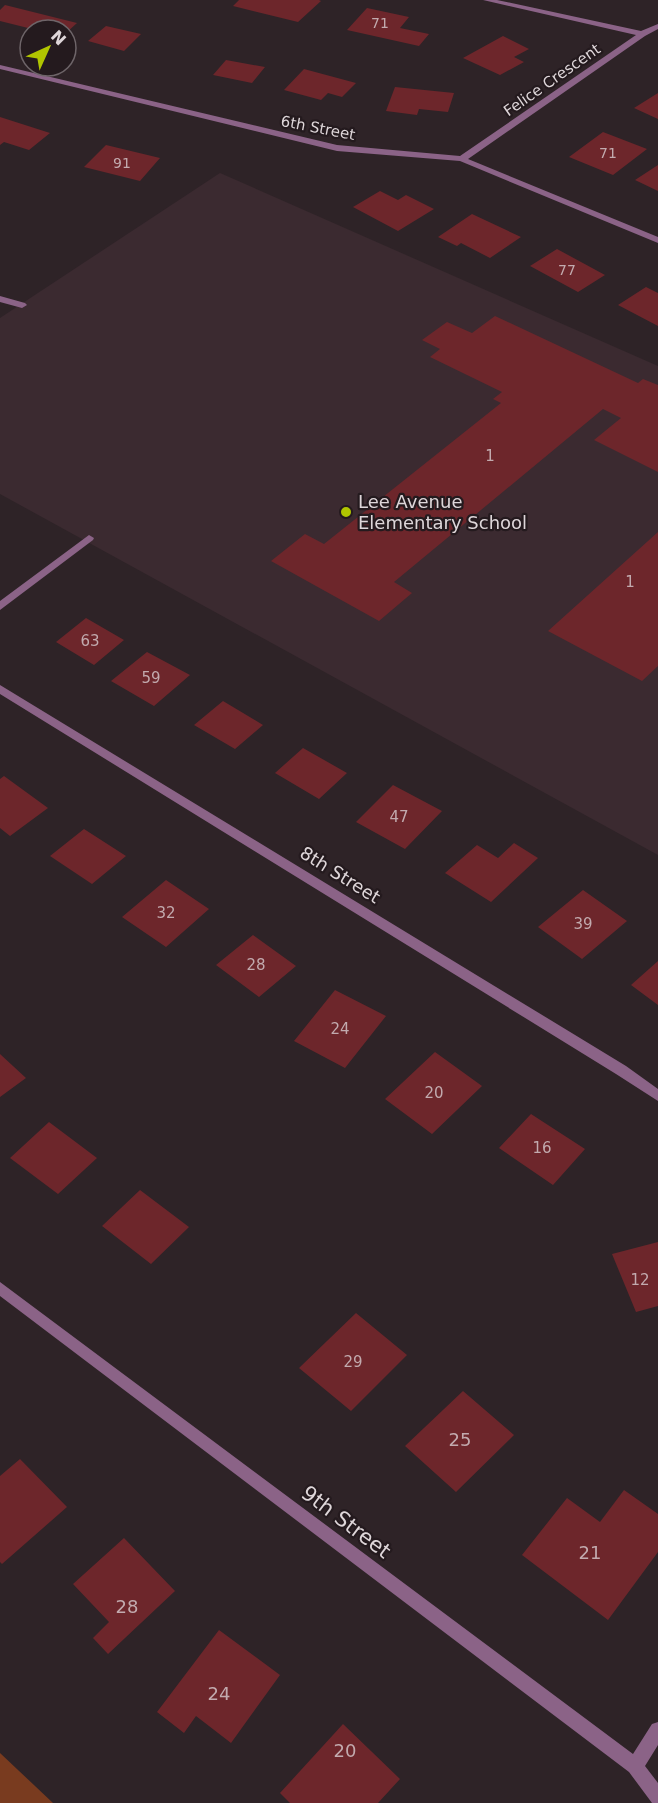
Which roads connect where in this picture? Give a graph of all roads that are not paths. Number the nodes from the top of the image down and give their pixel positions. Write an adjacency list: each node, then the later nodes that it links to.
1 (487, 0): 3 (street)
2 (658, 26): 3 (street, Felice Crescent)
3 (642, 34): 5 (street, Felice Crescent)
4 (0, 67): 5 (street, 6th Street)
5 (462, 159): 6 (street, 6th Street)
6 (658, 240)
7 (0, 299): 8 (street)
8 (22, 305)
9 (89, 538): 10 (street)
10 (0, 606)
11 (0, 689): 12 (street, 8th Street)
12 (658, 1096)
13 (0, 1288): 15 (street, 9th Street)
14 (658, 1730): 15 (street)
15 (635, 1766): 16 (street, 9th Street)
16 (658, 1797)

